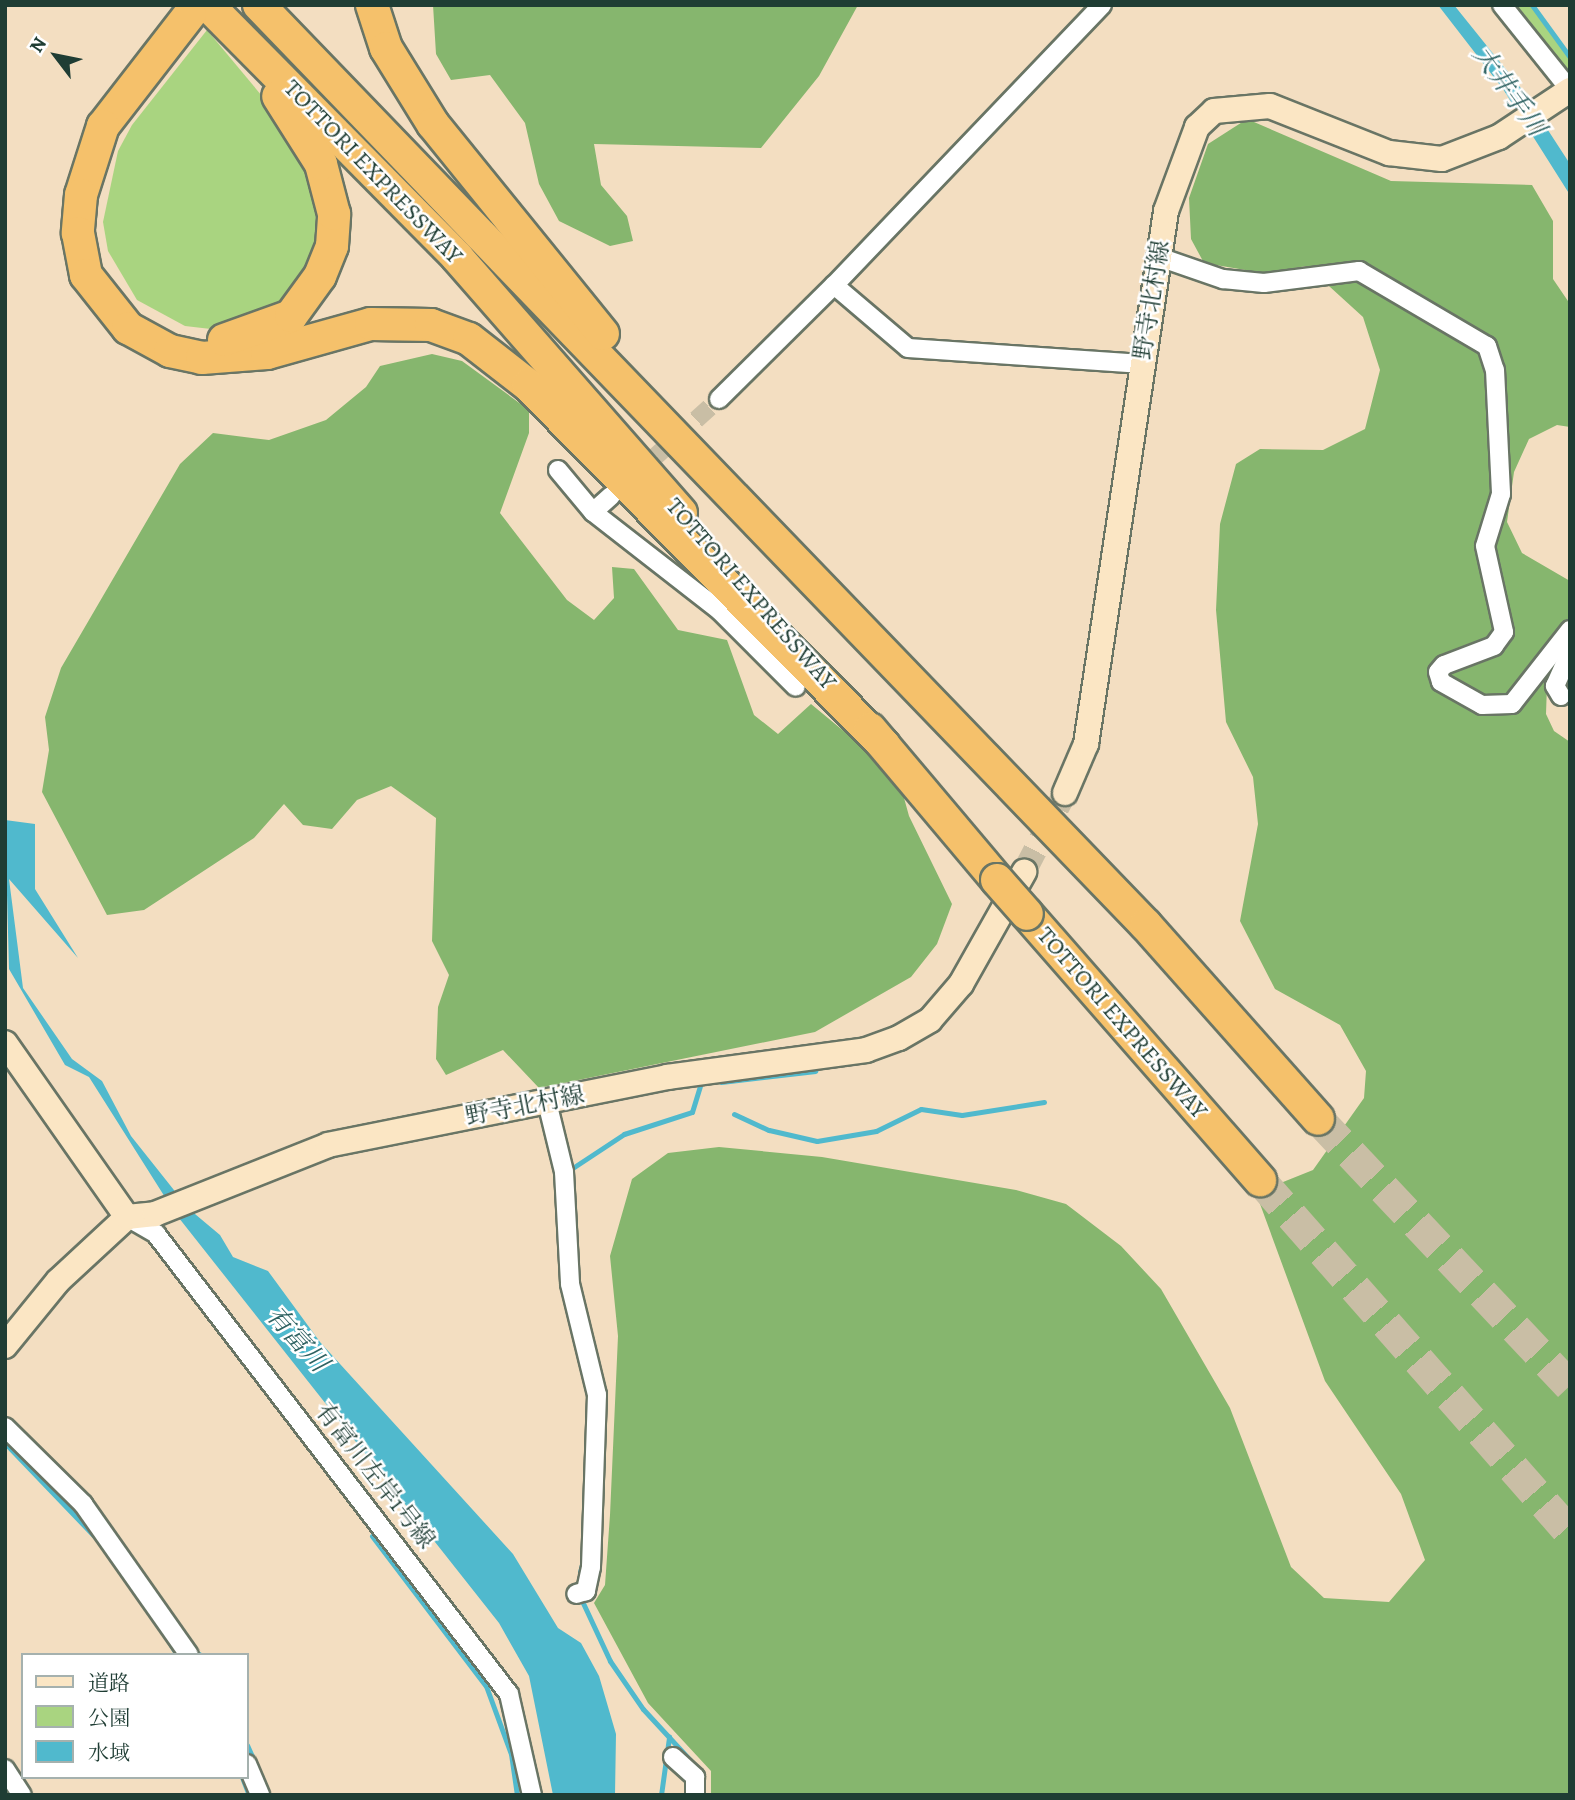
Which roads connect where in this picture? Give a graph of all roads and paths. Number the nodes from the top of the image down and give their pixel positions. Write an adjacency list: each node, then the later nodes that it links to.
1 (259, 5): 13 (highway, TOTTORI EXPRESSWAY)
2 (372, 5): 13 (highway)
3 (1102, 5): 8 (street)
4 (1502, 5): 6 (street)
5 (205, 14): 5 (highway); 19 (highway, TOTTORI EXPRESSWAY); 19 (highway)
6 (1567, 92): 7 (street, 野寺北村線)
7 (1159, 257): 9 (street, 野寺北村線); 15 (street)
8 (834, 285): 9 (street); 10 (street)
9 (1142, 364): 20 (street, 野寺北村線)
10 (719, 399)
11 (558, 470): 14 (street)
12 (611, 496): 14 (street)
13 (734, 502): 24 (highway, TOTTORI EXPRESSWAY)
14 (593, 512): 17 (street)
15 (1570, 630)
16 (1570, 652): 18 (street)
17 (796, 687)
18 (1561, 696)
19 (884, 745): 21 (highway, TOTTORI EXPRESSWAY)
20 (1065, 793)
21 (1011, 876): 23 (street, 野寺北村線); 25 (highway, TOTTORI EXPRESSWAY, bridge)
22 (5, 1043): 26 (street)
23 (548, 1102): 26 (street, 野寺北村線); 29 (street)
24 (1318, 1119)
25 (1260, 1180)
26 (127, 1217): 27 (street); 36 (street, 有富川左岸1号線)
27 (5, 1346)
28 (5, 1427): 30 (street)
29 (576, 1594)
30 (188, 1653)
31 (673, 1757): 37 (street)
32 (248, 1766): 35 (street)
33 (5, 1769): 34 (street)
34 (22, 1795)
35 (260, 1795)
36 (532, 1795)
37 (695, 1795)

